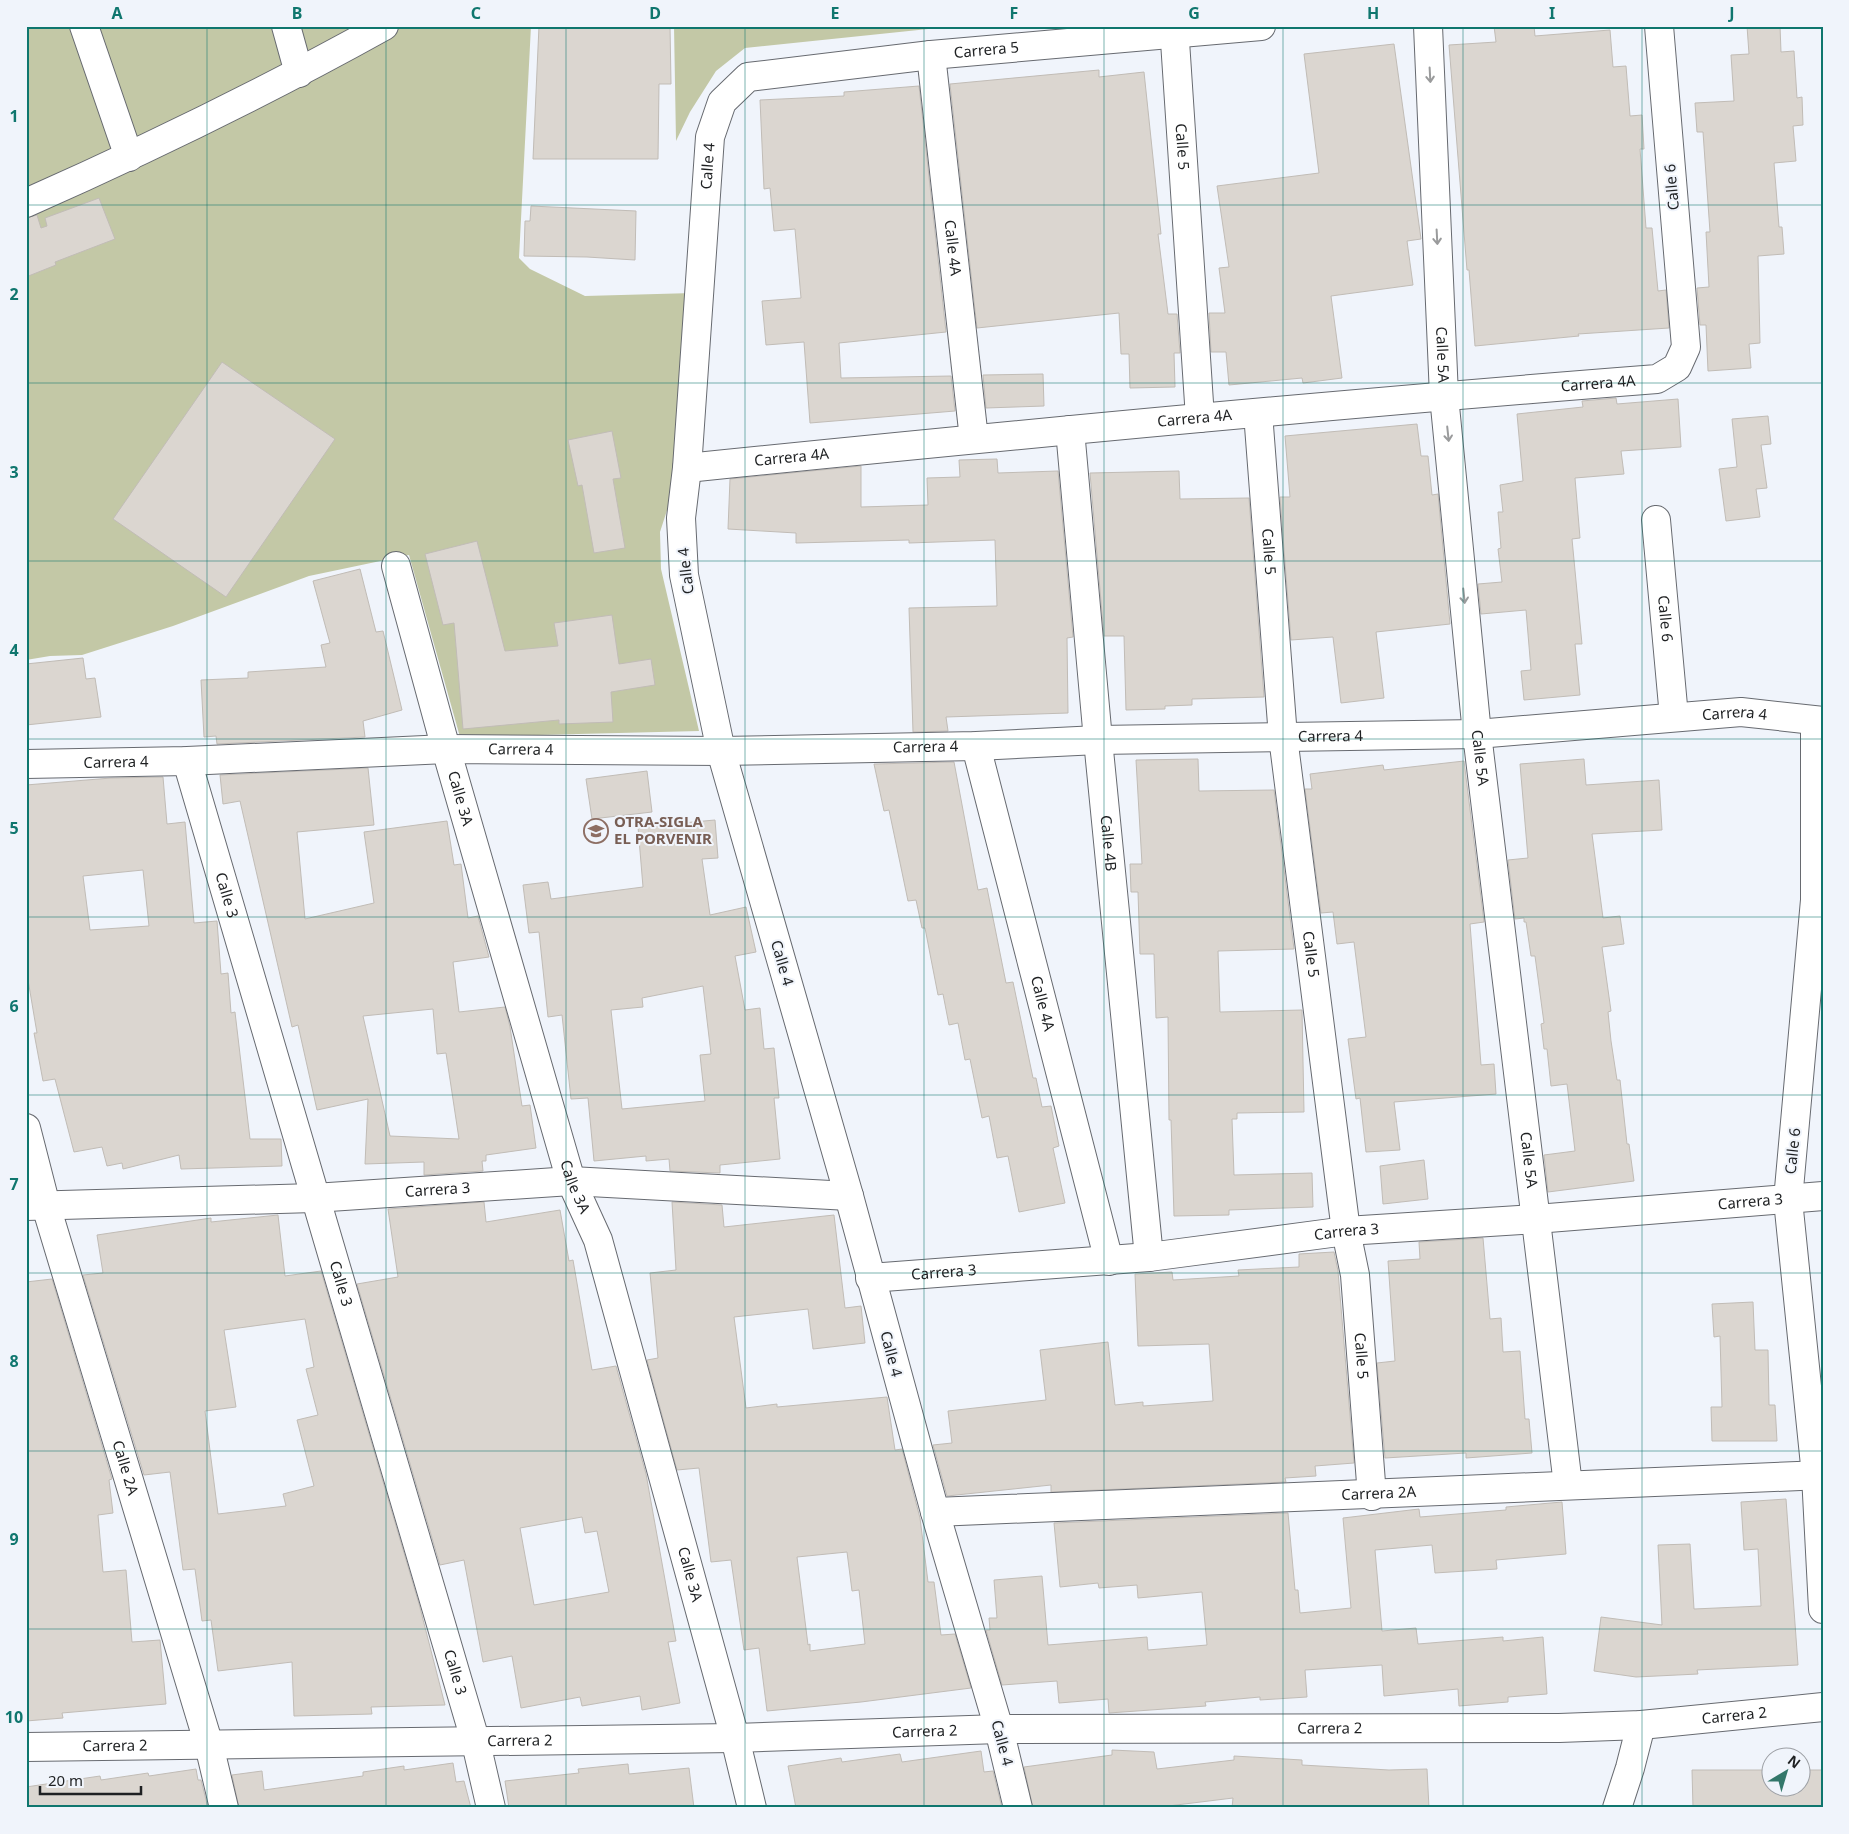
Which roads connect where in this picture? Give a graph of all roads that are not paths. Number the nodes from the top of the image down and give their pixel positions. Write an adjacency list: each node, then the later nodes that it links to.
1 (84, 26): 11 (street)
2 (286, 26): 9 (street)
3 (384, 26): 9 (street)
4 (1261, 26): 7 (street, Carrera 5)
5 (1428, 26): 14 (street, Calle 5A, one-way to 14)
6 (1659, 26): 13 (street, Calle 6)
7 (1174, 30): 8 (street, Carrera 5); 16 (street, Calle 5)
8 (932, 55): 10 (street, Carrera 5); 18 (street, Calle 4A)
9 (300, 73): 11 (street)
10 (722, 102): 19 (street, Calle 4)
11 (129, 158): 12 (street)
12 (26, 203)
13 (1686, 347): 14 (street, Carrera 4A)
14 (1444, 396): 15 (street, Carrera 4A); 24 (street, Calle 5A, one-way to 24)
15 (1258, 413): 16 (street, Carrera 4A); 25 (street, Calle 5)
16 (1200, 418): 17 (street, Carrera 4A)
17 (1070, 430): 18 (street, Carrera 4A); 26 (street, Calle 4B)
18 (974, 439): 19 (street, Carrera 4A)
19 (687, 468): 29 (street, Calle 4)
20 (1656, 520): 22 (street, Calle 6)
21 (396, 566): 28 (street, Calle 3A)
22 (1674, 717): 23 (street, Carrera 4); 24 (street, Carrera 4)
23 (1819, 722): 32 (street, Calle 6)
24 (1478, 734): 25 (street, Carrera 4); 41 (street, Calle 5A)
25 (1283, 737): 26 (street, Carrera 4); 42 (street, Calle 5)
26 (1098, 740): 27 (street, Carrera 4); 43 (street, Calle 4B)
27 (976, 746): 29 (street, Carrera 4); 44 (street, Calle 4A)
28 (446, 749): 29 (street, Carrera 4); 30 (street, Carrera 4); 35 (street, Calle 3A)
29 (721, 751): 36 (street, Calle 4)
30 (187, 760): 31 (street, Carrera 4); 38 (street, Calle 3)
31 (26, 764)
32 (1819, 900): 33 (street, Calle 6)
33 (1814, 1011): 39 (street, Calle 6)
34 (26, 1128): 40 (street, Calle 2A)
35 (571, 1181): 36 (street, Carrera 3); 38 (street, Carrera 3); 54 (street, Calle 3A)
36 (849, 1196): 45 (street, Calle 4)
37 (1823, 1196): 39 (street, Carrera 3)
38 (314, 1198): 40 (street, Carrera 3); 55 (street, Calle 3)
39 (1788, 1200): 41 (street, Carrera 3); 46 (street, Calle 6)
40 (36, 1206): 56 (street, Calle 2A)
41 (1536, 1219): 42 (street, Carrera 3); 47 (street, Calle 5A)
42 (1346, 1231): 43 (street, Carrera 3); 48 (street, Calle 5)
43 (1149, 1257): 44 (street, Carrera 3)
44 (1109, 1261): 45 (street, Carrera 3)
45 (870, 1278): 49 (street, Calle 4)
46 (1819, 1475): 47 (street, Carrera 2A); 50 (street, Calle 6)
47 (1568, 1485): 48 (street, Carrera 2A)
48 (1372, 1496): 49 (street, Carrera 2A)
49 (935, 1512): 53 (street, Calle 4)
50 (1823, 1609)
51 (1823, 1707): 52 (street, Carrera 2)
52 (1641, 1725): 53 (street, Carrera 2); 62 (street)
53 (999, 1729): 54 (street, Carrera 2); 61 (street, Calle 4)
54 (735, 1738): 55 (street, Carrera 2); 60 (street, Calle 3A)
55 (476, 1743): 56 (street, Carrera 2); 59 (street, Calle 3)
56 (209, 1745): 57 (street, Carrera 2); 58 (street, Calle 2A)
57 (26, 1747)
58 (224, 1808)
59 (491, 1808)
60 (752, 1808)
61 (1018, 1808)
62 (1617, 1808)

